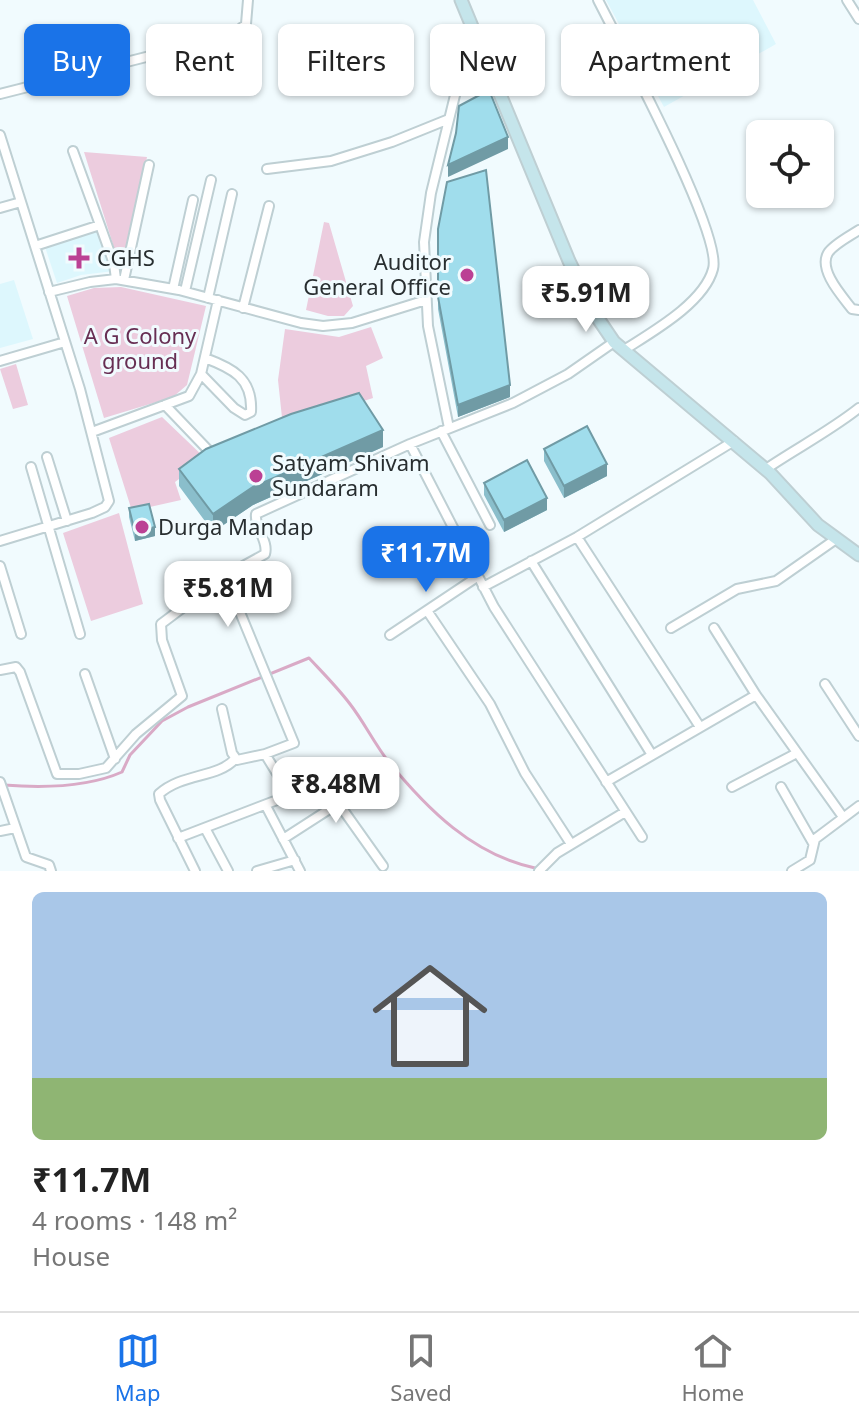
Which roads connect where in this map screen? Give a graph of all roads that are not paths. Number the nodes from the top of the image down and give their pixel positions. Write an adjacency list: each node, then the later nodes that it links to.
1 (248, 0): 7 (street)
2 (461, 0): 6 (street)
3 (598, 0): 35 (street)
4 (847, 0): 5 (street)
5 (859, 19)
6 (471, 24)
7 (0, 94)
8 (455, 96): 10 (street)
9 (501, 96): 34 (street)
10 (449, 119): 14 (street); 30 (street)
11 (1, 138): 18 (street)
12 (73, 151): 21 (street)
13 (149, 165): 24 (street)
14 (267, 169)
15 (211, 180): 26 (street)
16 (232, 194): 28 (street)
17 (193, 200): 25 (street)
18 (21, 202): 20 (street); 23 (street)
19 (269, 206): 31 (street)
20 (0, 208)
21 (100, 225): 23 (street); 24 (street)
22 (859, 230): 32 (street)
23 (35, 246): 27 (street)
24 (120, 280): 25 (street); 27 (street)
25 (173, 289): 26 (street)
26 (185, 291): 28 (street)
27 (49, 292): 33 (street)
28 (208, 298): 29 (street)
29 (218, 300): 31 (street); 36 (street)
30 (426, 300): 31 (street); 41 (street)
31 (243, 308)
32 (859, 310)
33 (65, 342): 37 (street); 42 (street)
34 (614, 342): 35 (street); 41 (street)
35 (624, 350): 43 (street)
36 (205, 358): 38 (street); 38 (street)
37 (0, 361)
38 (201, 374): 39 (street)
39 (165, 405): 42 (street); 45 (street)
40 (859, 408): 48 (street)
41 (445, 429): 44 (street); 50 (street)
42 (92, 432): 49 (street)
43 (734, 441): 48 (street); 52 (street)
44 (410, 444): 58 (street); 59 (street)
45 (209, 451)
46 (47, 457): 49 (street)
47 (31, 467): 51 (street)
48 (766, 469): 53 (street)
49 (67, 521): 51 (street)
50 (490, 525)
51 (50, 526): 54 (street); 65 (street)
52 (577, 537): 56 (street); 73 (street)
53 (836, 539): 55 (street); 62 (street)
54 (0, 541)
55 (859, 555)
56 (531, 561): 60 (street); 77 (street)
57 (0, 566): 64 (street)
58 (225, 576): 76 (street); 78 (street)
59 (477, 577): 60 (street); 61 (street)
60 (483, 587): 81 (street)
61 (428, 612): 66 (street); 97 (street)
62 (671, 628)
63 (714, 628): 70 (street)
64 (21, 634)
65 (80, 634)
66 (390, 635)
67 (0, 670): 78 (street)
68 (85, 674): 78 (street)
69 (825, 684): 72 (street)
70 (756, 695): 73 (street); 75 (street)
71 (222, 709): 79 (street)
72 (856, 722): 74 (street)
73 (700, 727): 77 (street)
74 (859, 736)
75 (797, 753): 83 (street); 89 (street)
76 (265, 754): 79 (street); 86 (street)
77 (652, 755): 81 (street)
78 (115, 759)
79 (235, 759): 94 (street)
80 (0, 782): 90 (street)
81 (606, 782): 88 (street)
82 (370, 783): 85 (street)
83 (732, 787)
84 (781, 787): 96 (street)
85 (339, 804): 95 (street); 99 (street)
86 (266, 806): 91 (street); 95 (street)
87 (859, 806): 89 (street)
88 (625, 812): 93 (street); 97 (street)
89 (843, 817): 96 (street)
90 (15, 828): 92 (street); 100 (street)
91 (205, 828): 94 (street); 102 (street)
92 (0, 831)
93 (642, 837)
94 (178, 838): 101 (street)
95 (283, 839): 98 (street)
96 (813, 843): 106 (street)
97 (571, 844): 105 (street)
98 (295, 860): 103 (street); 104 (street)
99 (383, 866)
100 (51, 871)
101 (195, 871)
102 (228, 871)
103 (257, 871)
104 (300, 871)
105 (539, 871)
106 (792, 871)

